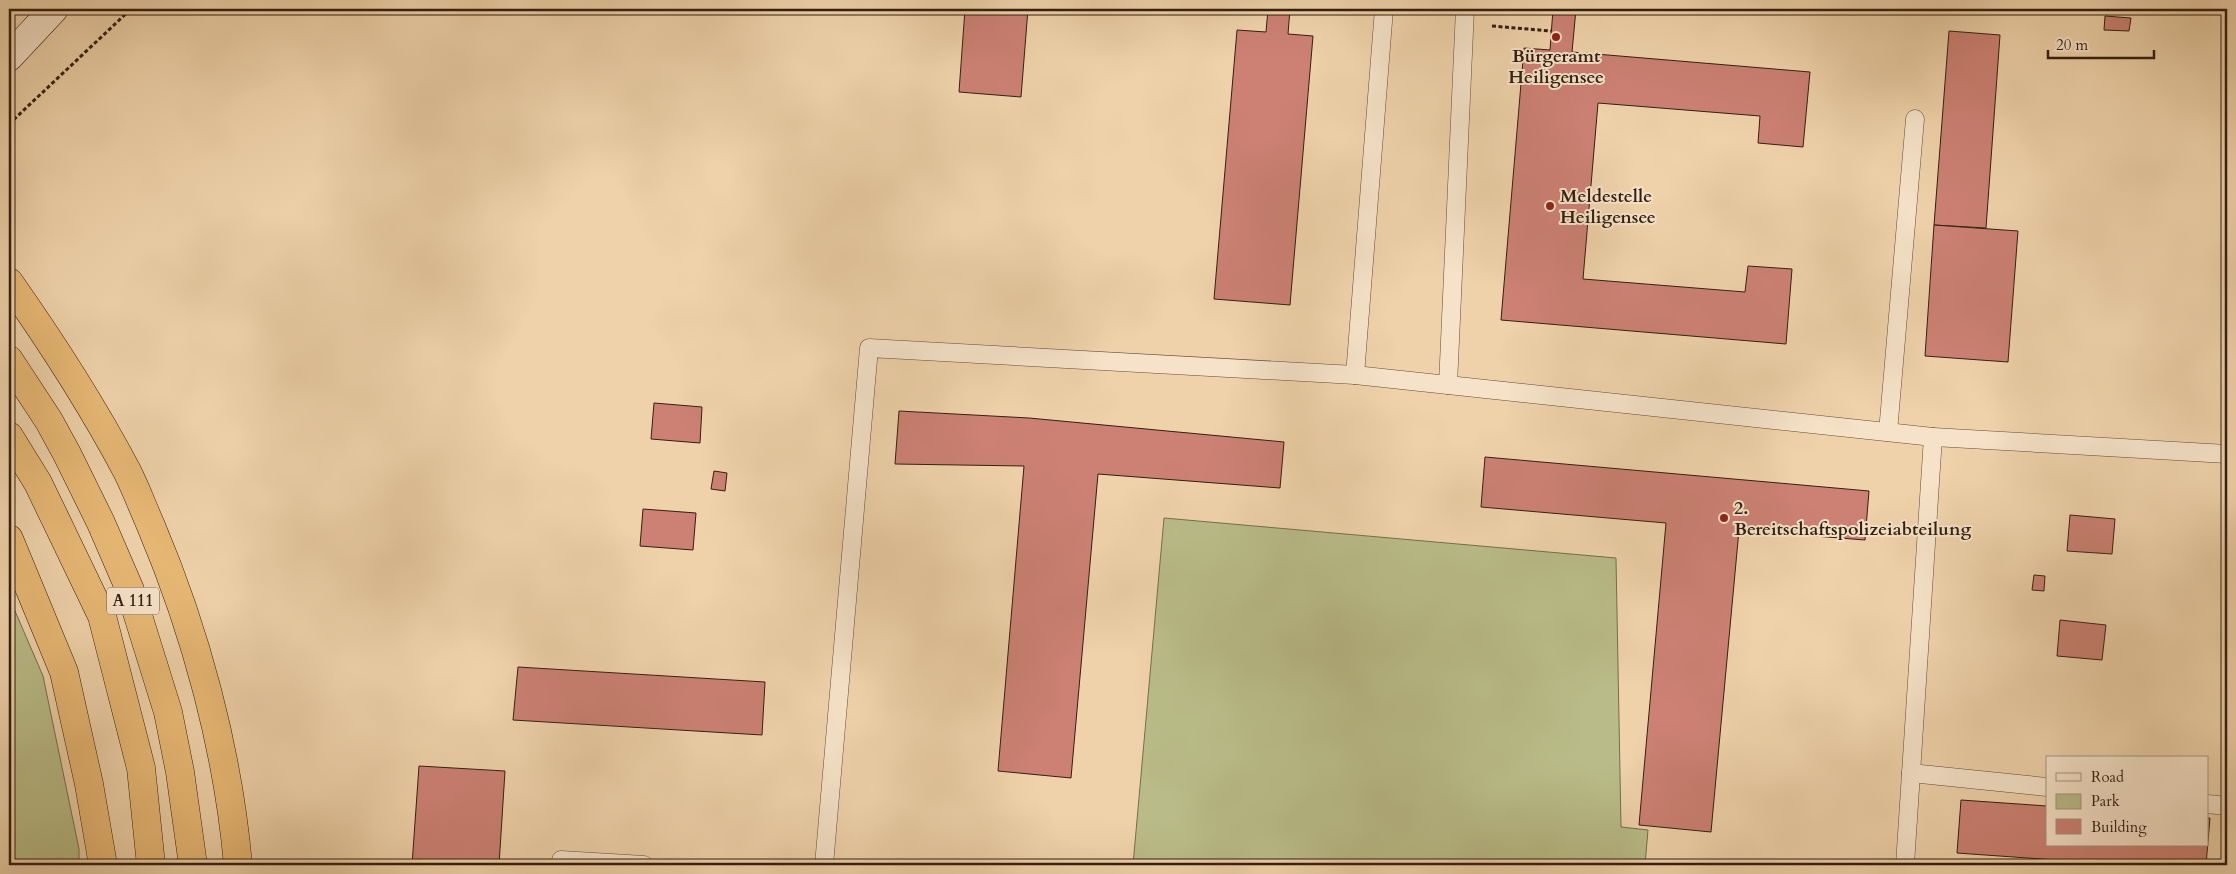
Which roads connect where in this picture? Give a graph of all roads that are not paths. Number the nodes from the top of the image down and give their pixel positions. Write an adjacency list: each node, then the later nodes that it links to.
1 (54, 9): 4 (main road)
2 (1384, 9): 8 (lane)
3 (1464, 9): 9 (lane)
4 (9, 57)
5 (1915, 119): 10 (lane)
6 (9, 282): 23 (highway)
7 (9, 360): 22 (highway, A 111)
8 (1355, 375): 9 (lane); 25 (lane)
9 (1448, 385): 10 (lane)
10 (1888, 432): 12 (lane)
11 (9, 436): 21 (highway, A 111)
12 (1933, 436): 13 (lane); 15 (lane)
13 (2227, 454)
14 (9, 539): 20 (highway)
15 (1911, 773): 16 (lane); 26 (lane)
16 (2046, 787)
17 (2208, 804): 18 (lane)
18 (2227, 806)
19 (561, 860): 24 (lane)
20 (103, 865)
21 (151, 865)
22 (193, 865)
23 (238, 865)
24 (644, 865)
25 (824, 865)
26 (1905, 865)

